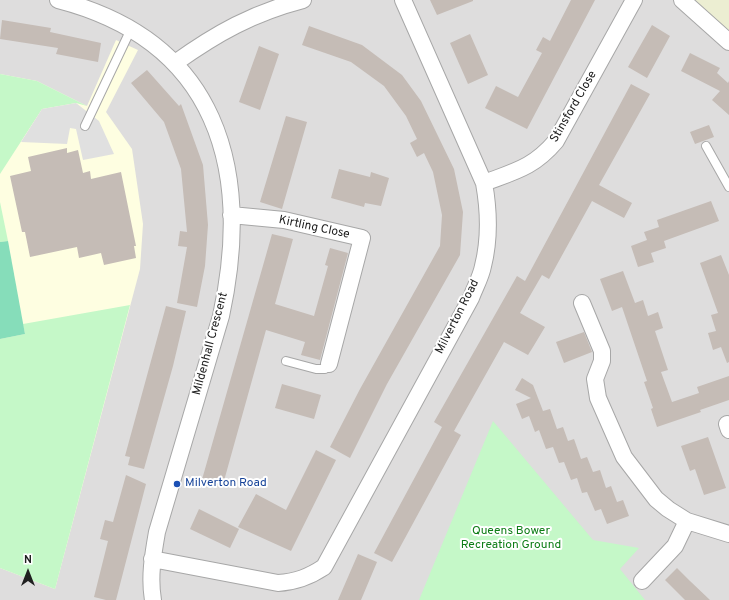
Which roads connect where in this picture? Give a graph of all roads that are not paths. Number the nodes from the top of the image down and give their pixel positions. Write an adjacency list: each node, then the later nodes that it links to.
1 (302, 0): 8 (street)
2 (403, 0): 11 (street, Milverton Road)
3 (634, 0): 11 (street, Stinsford Close)
4 (682, 0): 7 (street)
5 (66, 1): 6 (street, Mildenhall Crescent)
6 (131, 29): 8 (street, Mildenhall Crescent); 9 (lane)
7 (729, 42)
8 (175, 63): 13 (street, Mildenhall Crescent)
9 (85, 126)
10 (706, 146): 12 (lane)
11 (484, 183): 19 (street, Milverton Road)
12 (729, 187)
13 (231, 214): 16 (street, Kirtling Close); 19 (street, Mildenhall Crescent)
14 (582, 303): 17 (street)
15 (286, 361): 16 (lane)
16 (329, 364)
17 (687, 521): 18 (street); 20 (street)
18 (727, 528)
19 (152, 559): 21 (street, Mildenhall Crescent)
20 (642, 581)
21 (152, 600)

